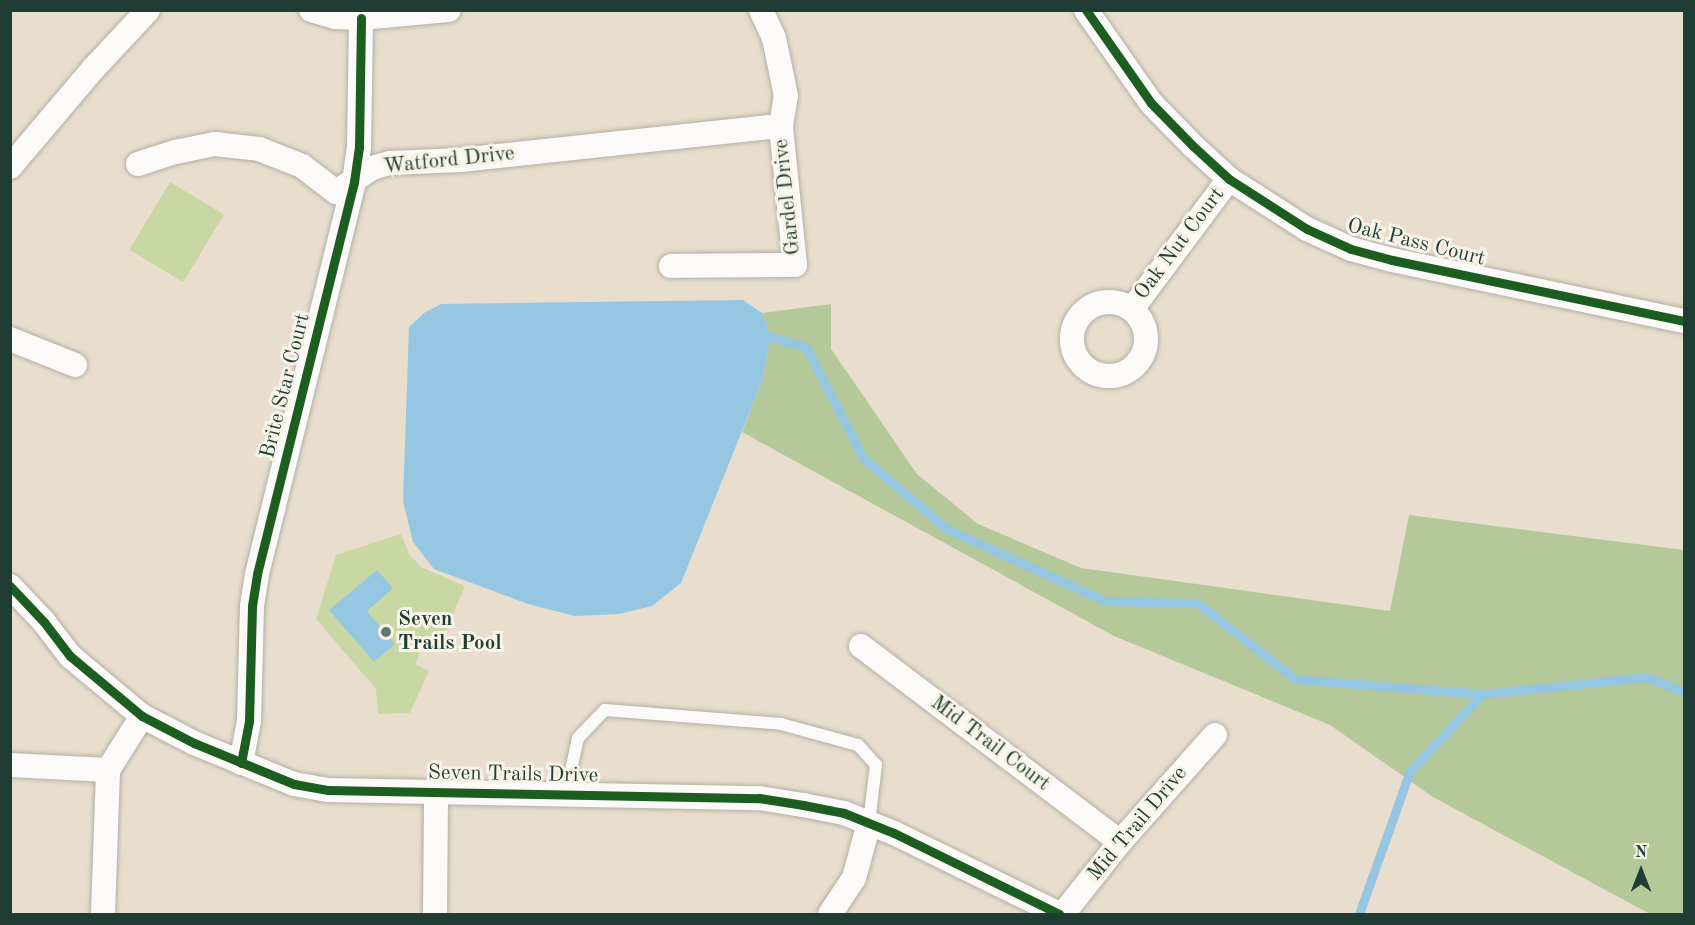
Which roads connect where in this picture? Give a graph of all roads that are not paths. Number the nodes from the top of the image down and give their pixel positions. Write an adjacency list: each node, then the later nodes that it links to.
1 (148, 10): 9 (street)
2 (311, 10): 6 (street)
3 (449, 10): 6 (street)
4 (761, 10): 7 (street, Gardel Drive)
5 (1086, 10): 10 (street, Oak Pass Court)
6 (361, 18): 11 (street, Brite Star Court)
7 (781, 126): 11 (street, Watford Drive); 12 (street, Gardel Drive)
8 (138, 164): 11 (street, Watford Drive)
9 (10, 167)
10 (1229, 178): 13 (street, Oak Nut Court); 14 (street, Oak Pass Court)
11 (354, 182): 21 (street, Brite Star Court)
12 (671, 266)
13 (1132, 309)
14 (1684, 321)
15 (10, 339): 16 (street)
16 (75, 365)
17 (10, 586): 19 (street, Seven Trails Drive)
18 (861, 646): 27 (street, Mid Trail Court)
19 (142, 716): 21 (street, Seven Trails Drive); 23 (street)
20 (1215, 735): 27 (street, Mid Trail Drive)
21 (241, 763): 24 (street, Seven Trails Drive)
22 (10, 765): 23 (street)
23 (108, 770): 28 (street)
24 (436, 792): 25 (street, Seven Trails Drive); 29 (street)
25 (566, 794): 26 (street, Seven Trails Drive); 26 (lane)
26 (869, 823): 30 (street); 31 (street, Seven Trails Drive)
27 (1119, 842): 31 (street, Mid Trail Drive)
28 (103, 915)
29 (435, 915)
30 (830, 915)
31 (1061, 915)

